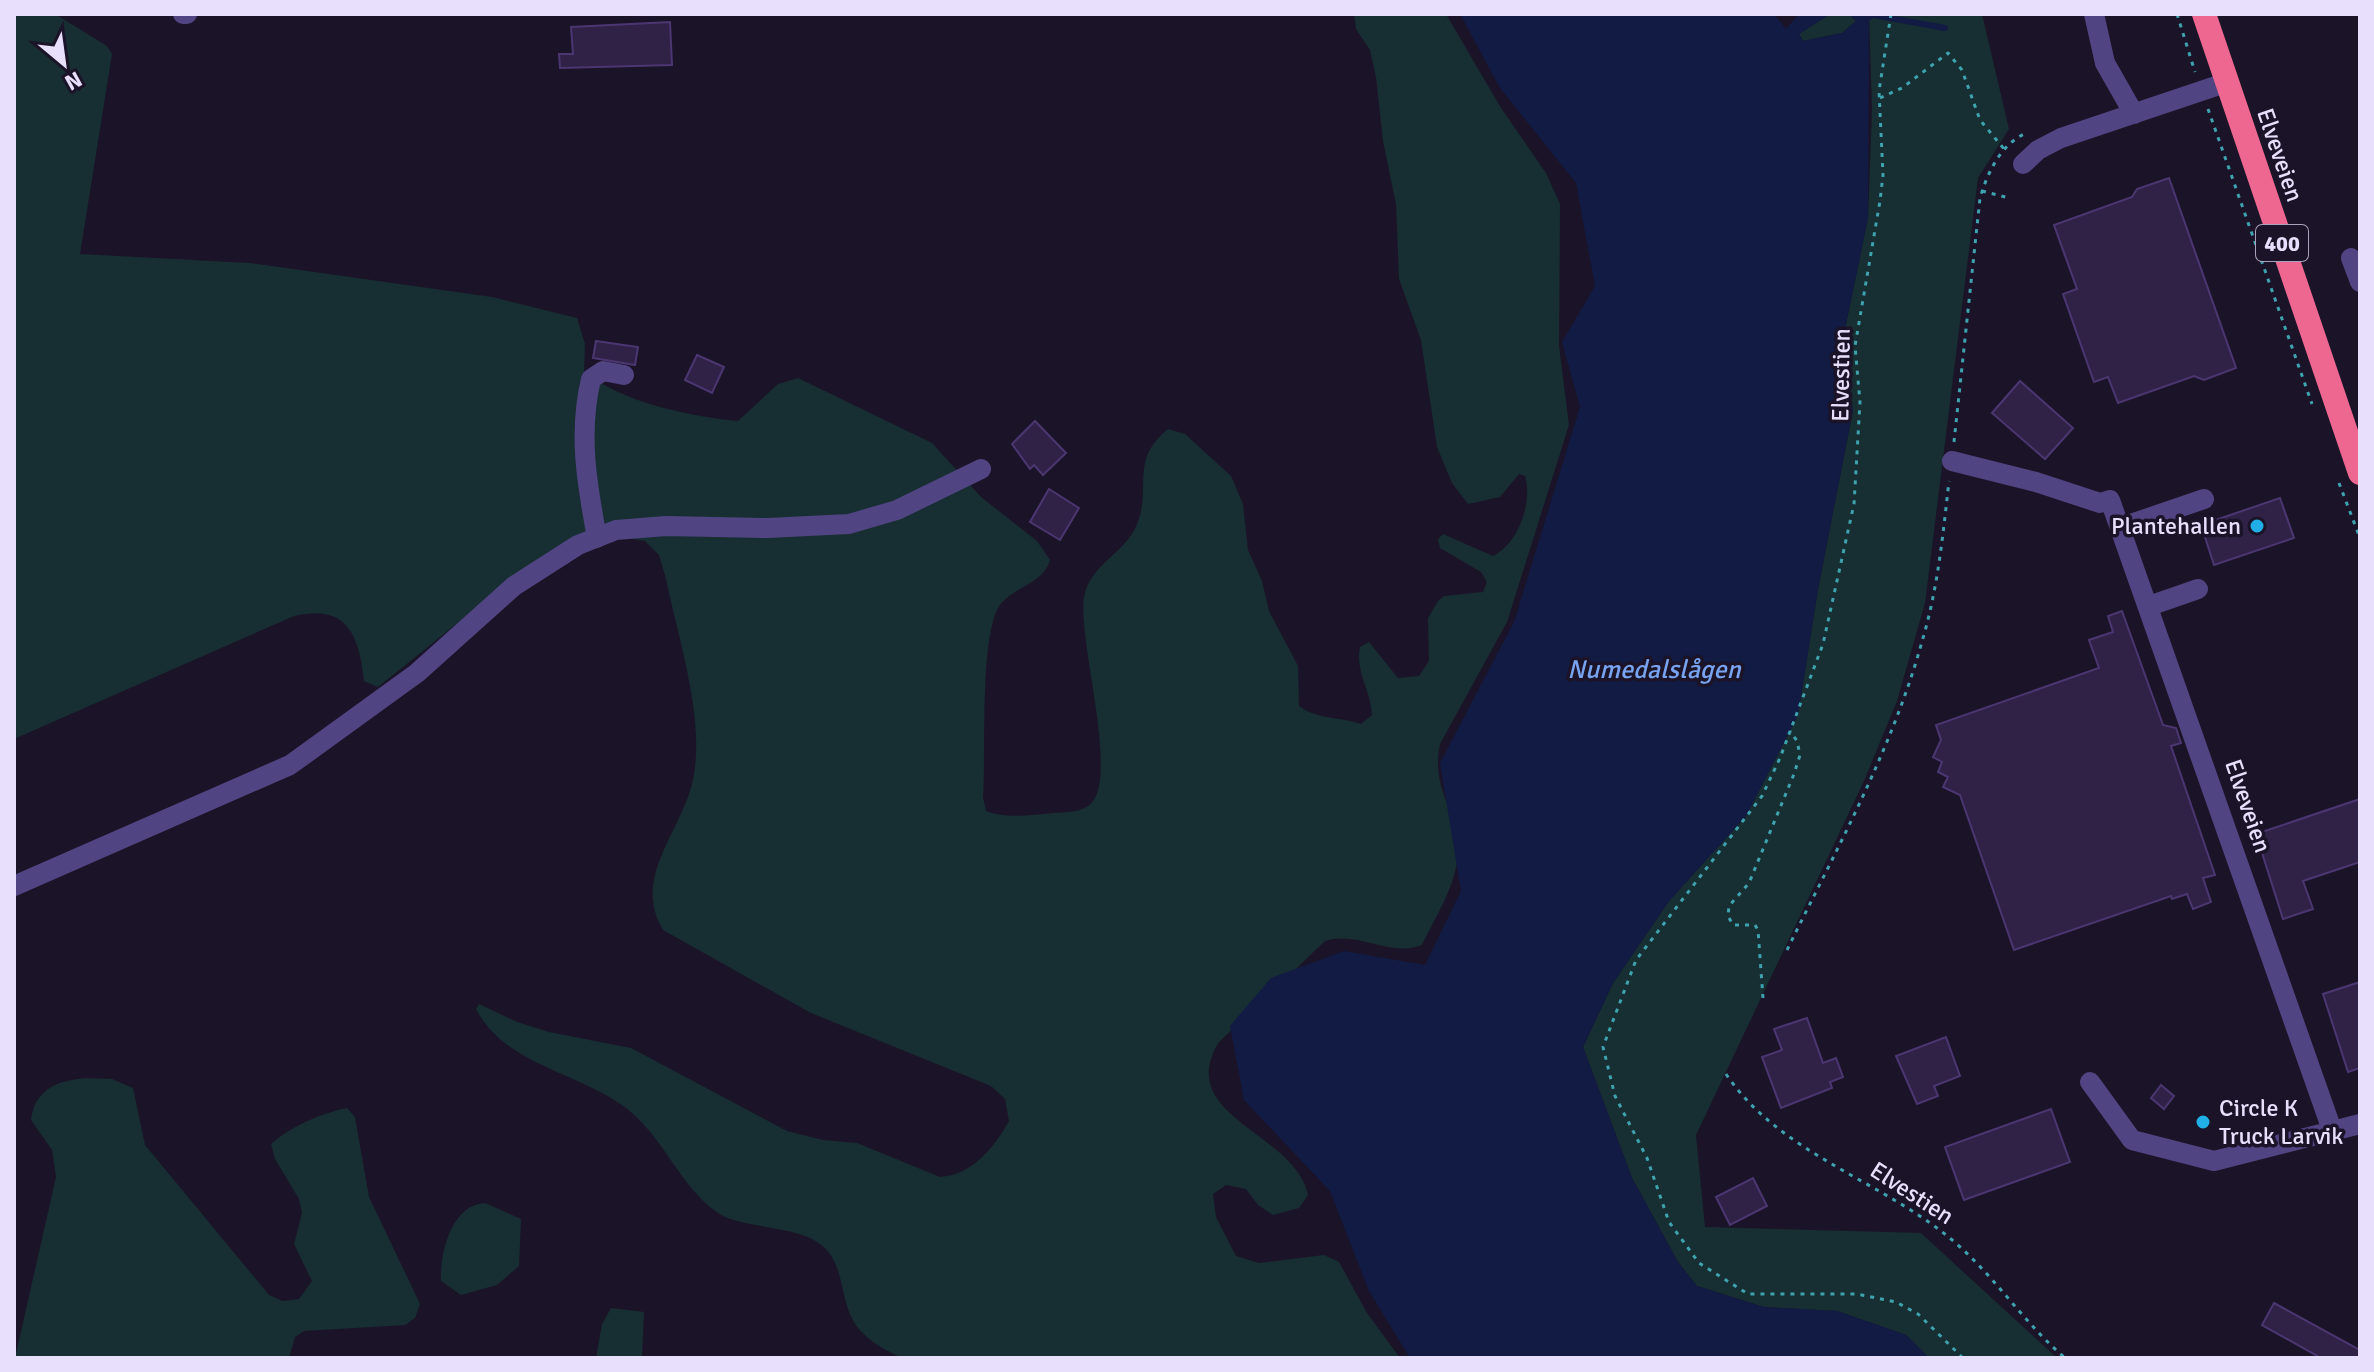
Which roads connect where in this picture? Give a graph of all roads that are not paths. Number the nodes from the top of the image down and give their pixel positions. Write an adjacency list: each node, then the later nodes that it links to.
1 (2094, 14): 4 (street)
2 (2204, 14): 3 (highway, Elveveien / 400)
3 (2225, 83): 4 (street); 11 (highway, Elveveien / 400)
4 (2134, 114): 5 (street)
5 (2023, 164)
6 (2351, 258): 7 (street)
7 (2360, 282)
8 (624, 375): 14 (street)
9 (1952, 461): 13 (street, Elveveien)
10 (981, 469): 14 (street)
11 (2348, 473)
12 (2204, 499): 13 (street)
13 (2122, 527): 16 (street, Elveveien)
14 (597, 538): 17 (street)
15 (2198, 589): 16 (street)
16 (2149, 606): 20 (street, Elveveien)
17 (14, 886)
18 (2090, 1082): 20 (street)
19 (2360, 1124): 20 (street)
20 (2332, 1130)

